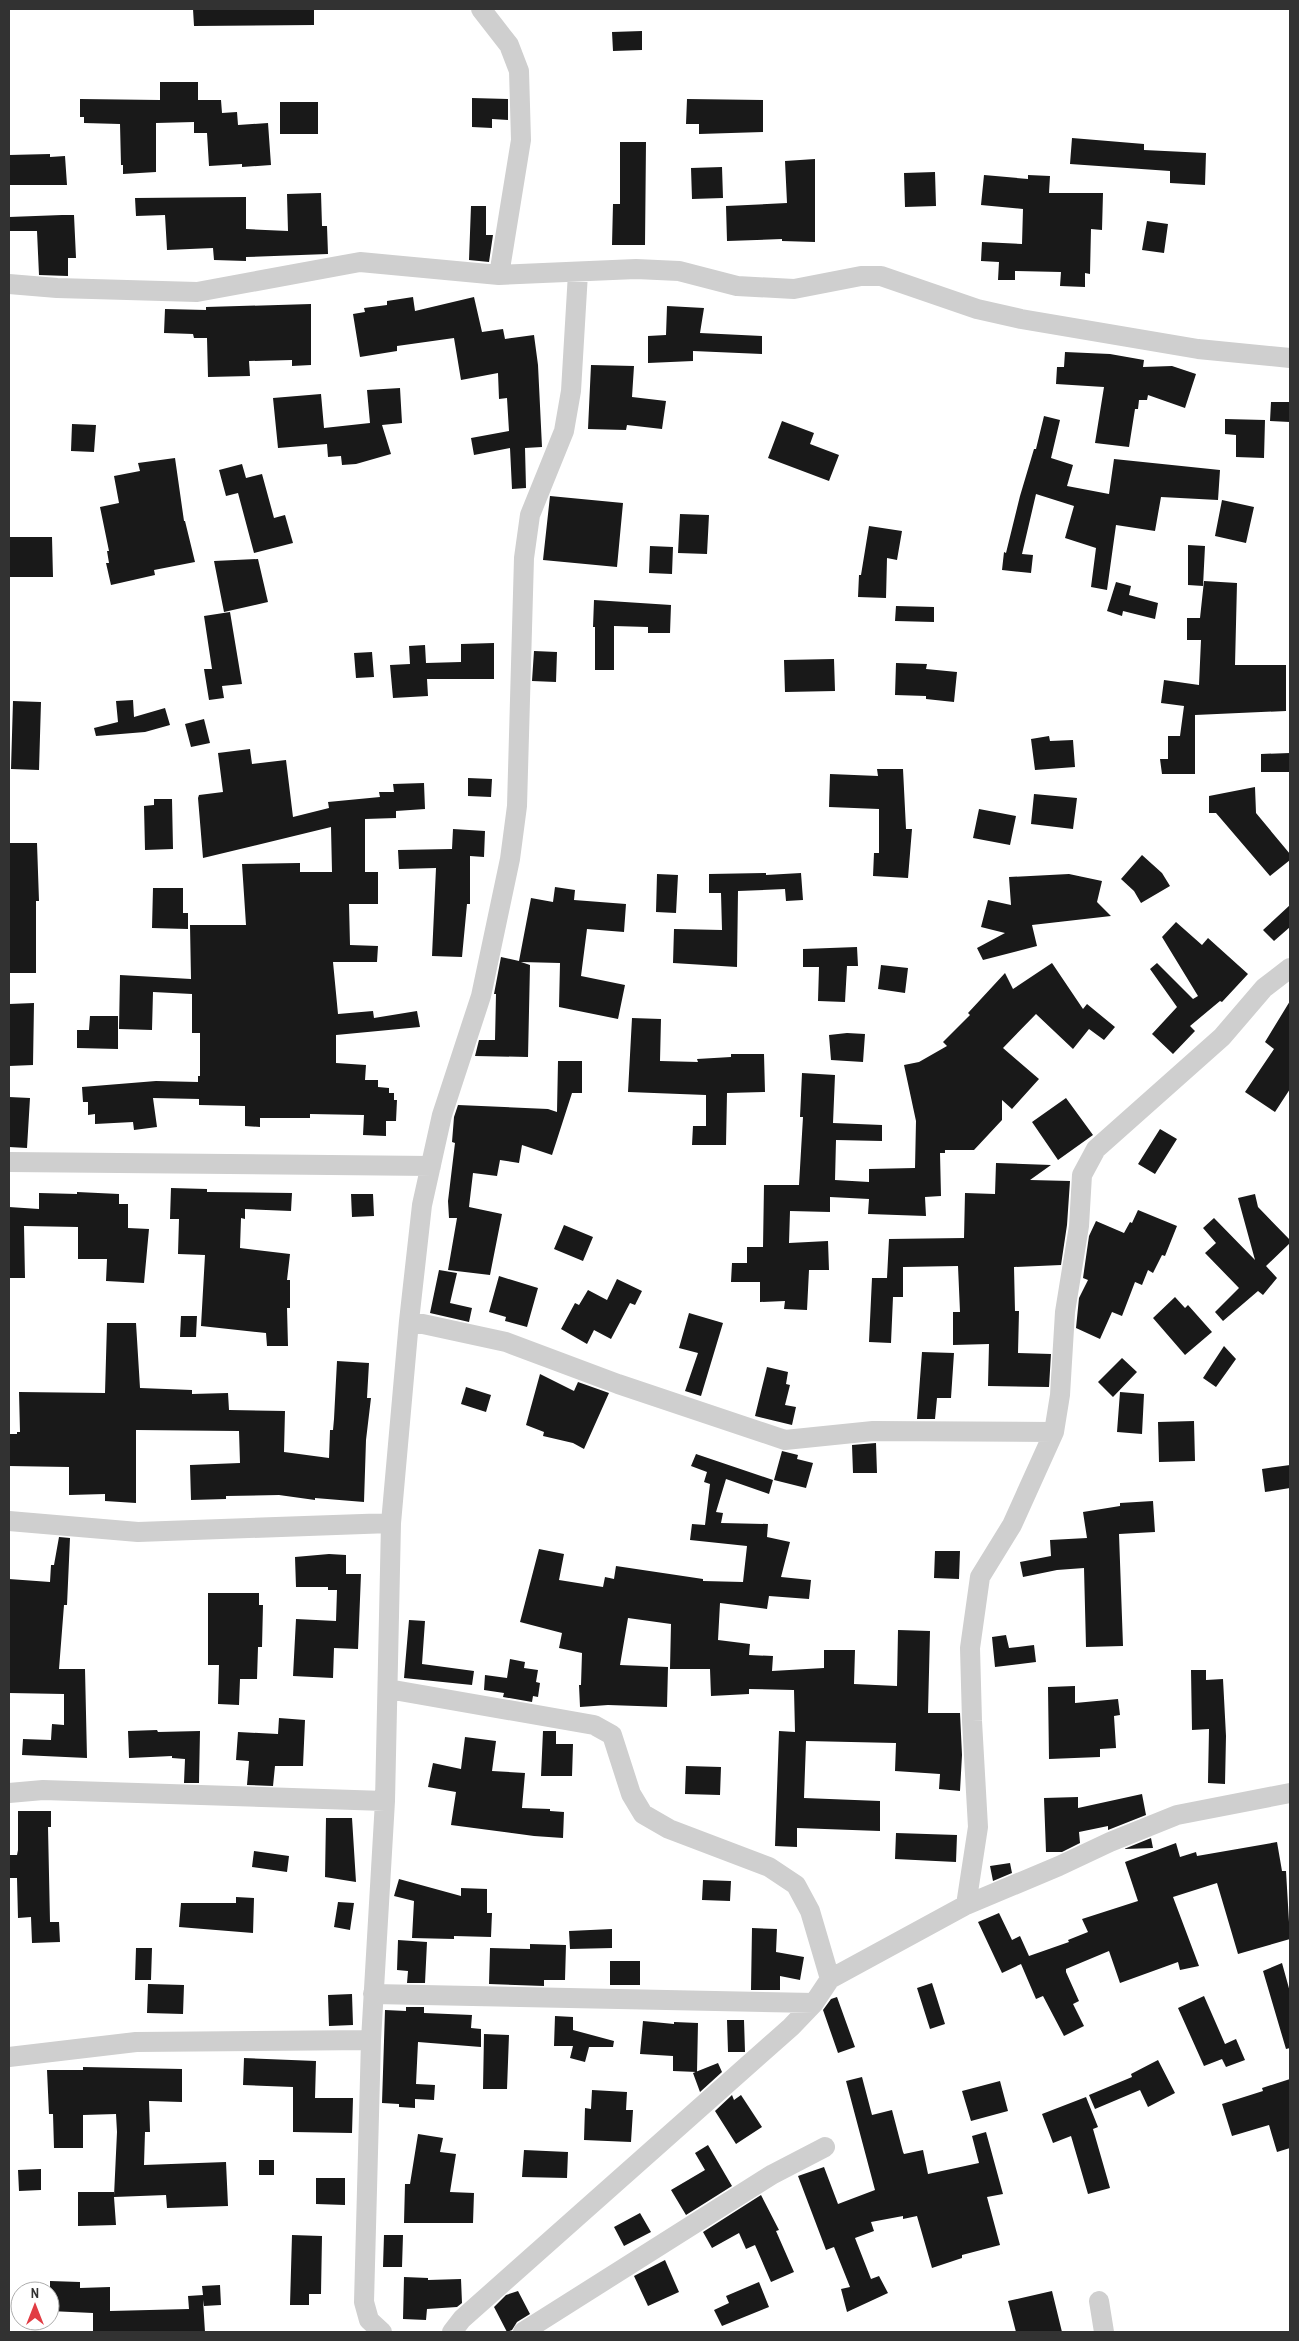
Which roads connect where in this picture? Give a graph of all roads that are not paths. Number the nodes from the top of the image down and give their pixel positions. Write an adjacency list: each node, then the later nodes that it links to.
1 (481, 9): 3 (street)
2 (578, 273): 3 (street); 5 (street); 8 (street)
3 (499, 275): 4 (street)
4 (9, 284)
5 (1290, 358)
6 (1290, 968): 10 (street)
7 (9, 1162): 8 (street)
8 (430, 1166): 9 (street)
9 (409, 1321): 10 (street); 12 (street)
10 (1054, 1432): 17 (street)
11 (9, 1521): 12 (street)
12 (391, 1523): 13 (street)
13 (388, 1689): 16 (street); 18 (street)
14 (9, 1793): 16 (street)
15 (1290, 1793): 17 (street)
16 (385, 1801): 19 (street)
17 (966, 1905): 18 (street)
18 (830, 1979): 20 (street)
19 (373, 1994): 20 (street); 21 (street)
20 (814, 2003): 26 (street)
21 (371, 2040): 22 (street); 25 (street)
22 (9, 2057)
23 (825, 2147): 27 (street)
24 (1099, 2301): 28 (street)
25 (382, 2332)
26 (452, 2332)
27 (523, 2332)
28 (1104, 2332)

